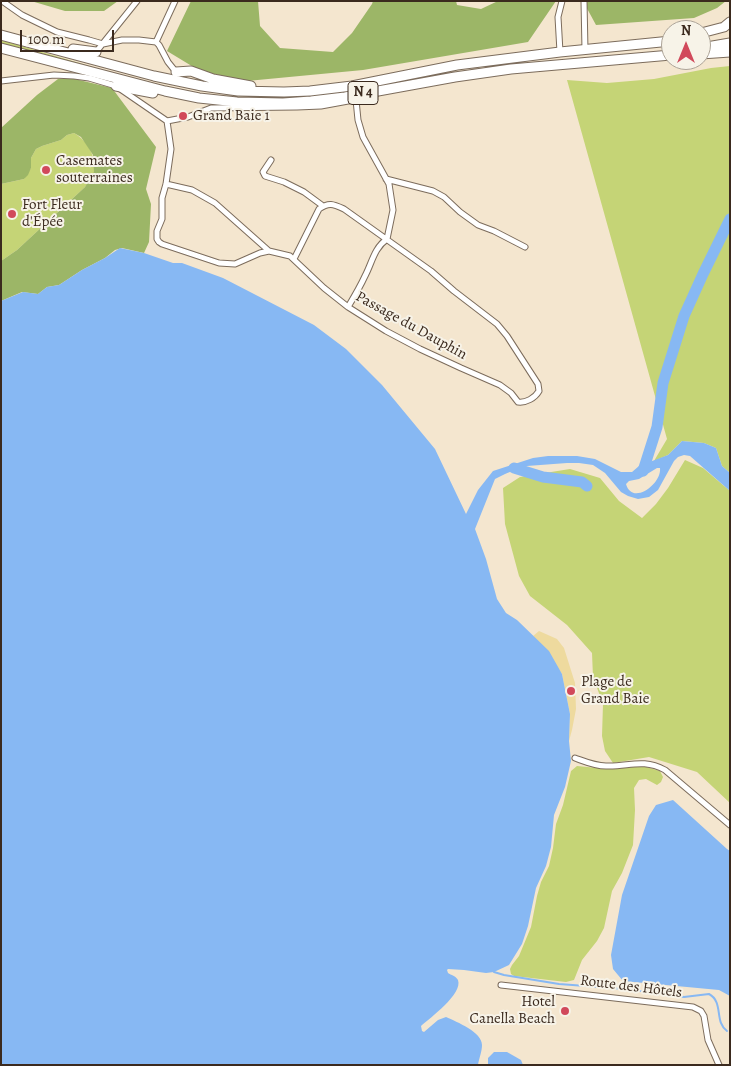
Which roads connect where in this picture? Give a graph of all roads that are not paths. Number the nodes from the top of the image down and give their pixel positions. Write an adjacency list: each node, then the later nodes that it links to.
1 (2, 1): 15 (street)
2 (137, 1): 15 (street)
3 (176, 1): 12 (street)
4 (562, 1): 20 (street)
5 (584, 1): 18 (street)
6 (730, 22): 7 (highway)
7 (711, 31)
8 (730, 32): 9 (highway)
9 (711, 34)
10 (3, 35): 11 (highway, N 4)
11 (28, 42): 19 (highway); 29 (highway, N 4)
12 (156, 42): 15 (street); 25 (street)
13 (661, 43): 18 (highway, N 4)
14 (730, 43): 16 (highway)
15 (104, 44): 19 (street)
16 (711, 46)
17 (1, 48): 28 (highway, N 4)
18 (585, 50): 20 (highway, N 4)
19 (96, 52)
20 (560, 52): 29 (highway, N 4)
21 (730, 52): 22 (highway)
22 (711, 53)
23 (661, 55): 24 (highway, N 4)
24 (560, 64): 28 (highway, N 4); 30 (street)
25 (176, 72): 29 (highway)
26 (1, 81): 27 (street)
27 (116, 86): 28 (highway); 31 (street)
28 (165, 91)
29 (284, 92)
30 (356, 100): 31 (street); 33 (street)
31 (167, 121): 34 (street)
32 (271, 160): 35 (street)
33 (386, 179): 36 (street); 37 (street)
34 (166, 184): 38 (street); 38 (street)
35 (323, 206): 36 (street); 39 (street)
36 (387, 239): 40 (street); 40 (street, Passage du Dauphin)
37 (525, 247)
38 (269, 251): 39 (street, Passage du Dauphin)
39 (294, 259): 40 (street, Passage du Dauphin)
40 (348, 307)
41 (576, 758): 42 (street)
42 (730, 825)
43 (501, 985): 44 (street, Route des Hôtels)
44 (719, 1065)

